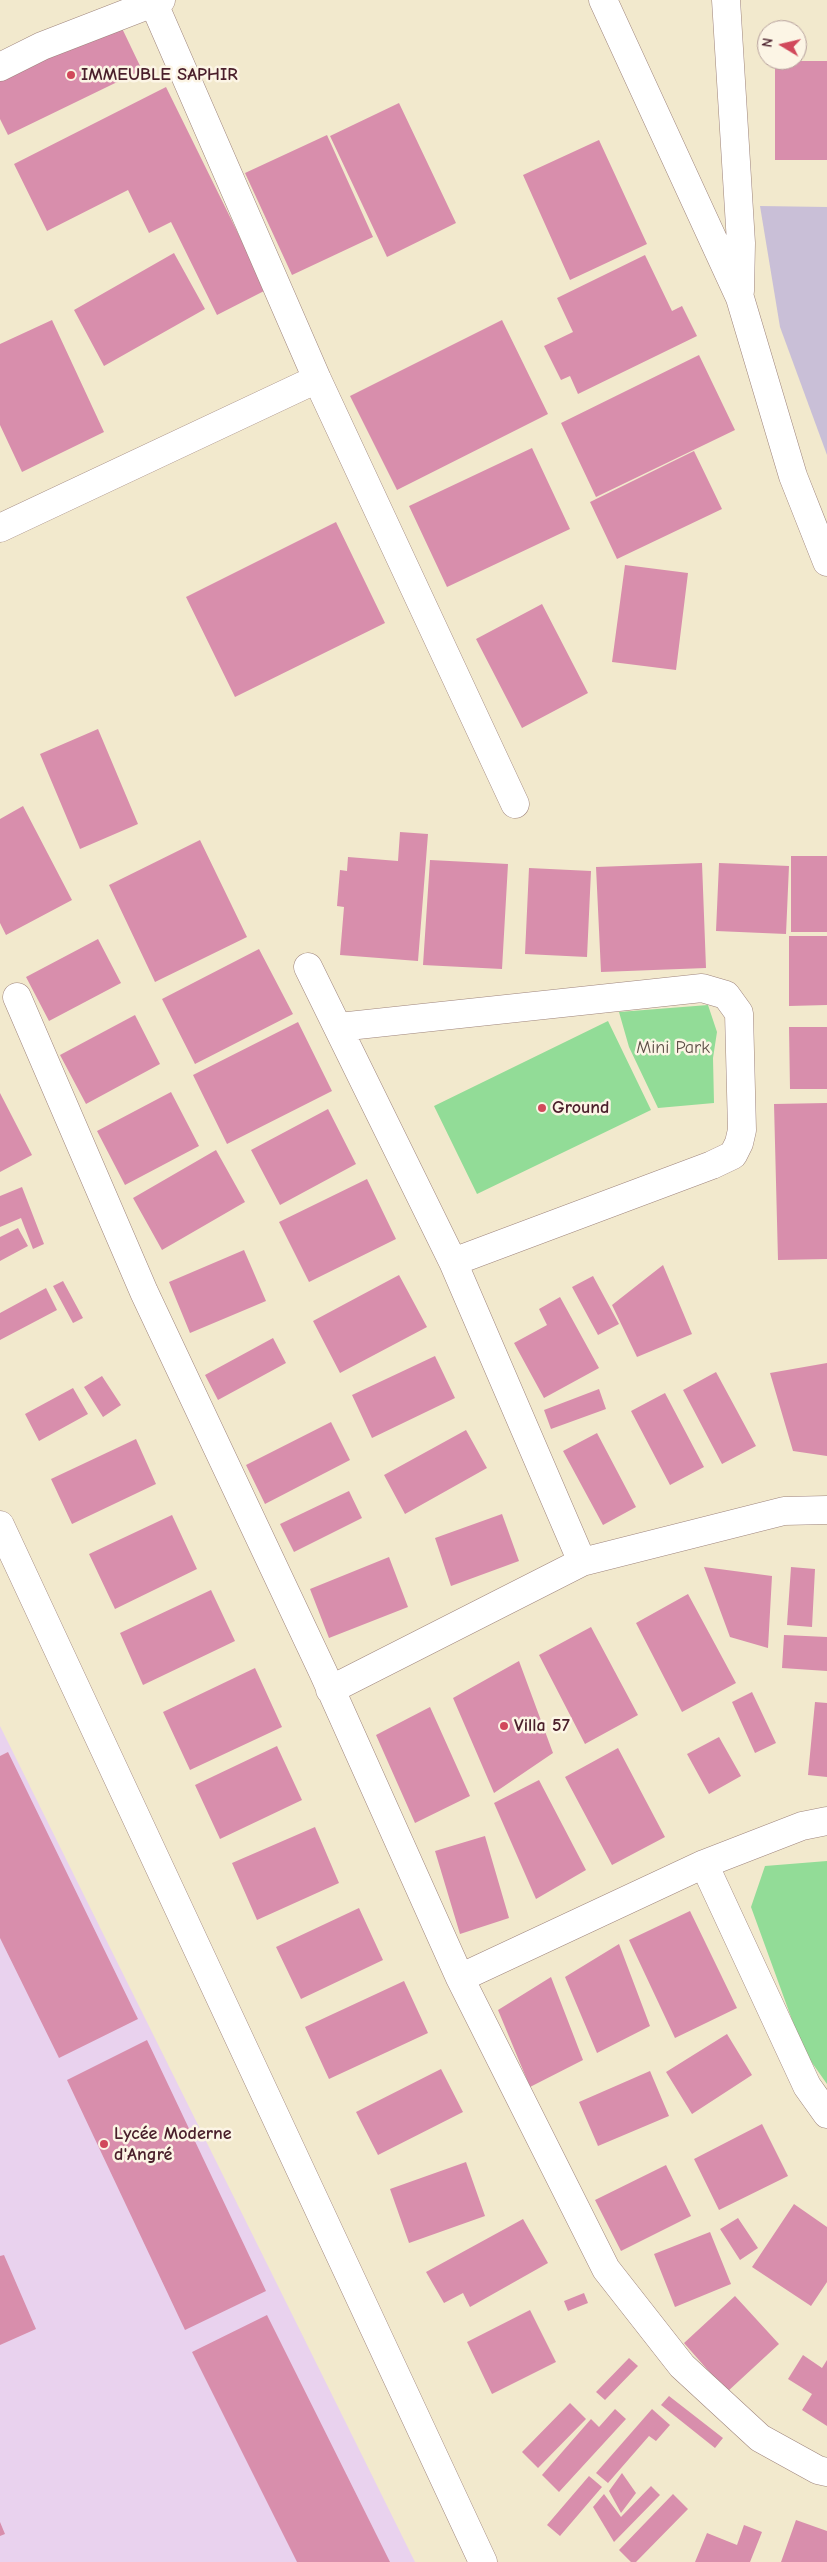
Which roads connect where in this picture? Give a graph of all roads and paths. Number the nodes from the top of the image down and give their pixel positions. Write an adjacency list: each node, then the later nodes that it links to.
1 (603, 0): 5 (street)
2 (726, 0): 5 (street)
3 (158, 2): 4 (street); 6 (street)
4 (0, 67)
5 (740, 298): 8 (street)
6 (317, 379): 7 (street); 9 (street)
7 (0, 528)
8 (827, 562)
9 (515, 804)
10 (308, 967): 12 (street)
11 (18, 998): 17 (street)
12 (339, 1027): 13 (street); 13 (street)
13 (453, 1262): 16 (street)
14 (827, 1510): 16 (street)
15 (0, 1525): 23 (street)
16 (582, 1562): 17 (street)
17 (330, 1690): 20 (street)
18 (827, 1821): 19 (street)
19 (704, 1864): 20 (street); 21 (street)
20 (460, 1978): 22 (street)
21 (827, 2114)
22 (827, 2472)
23 (483, 2562)

